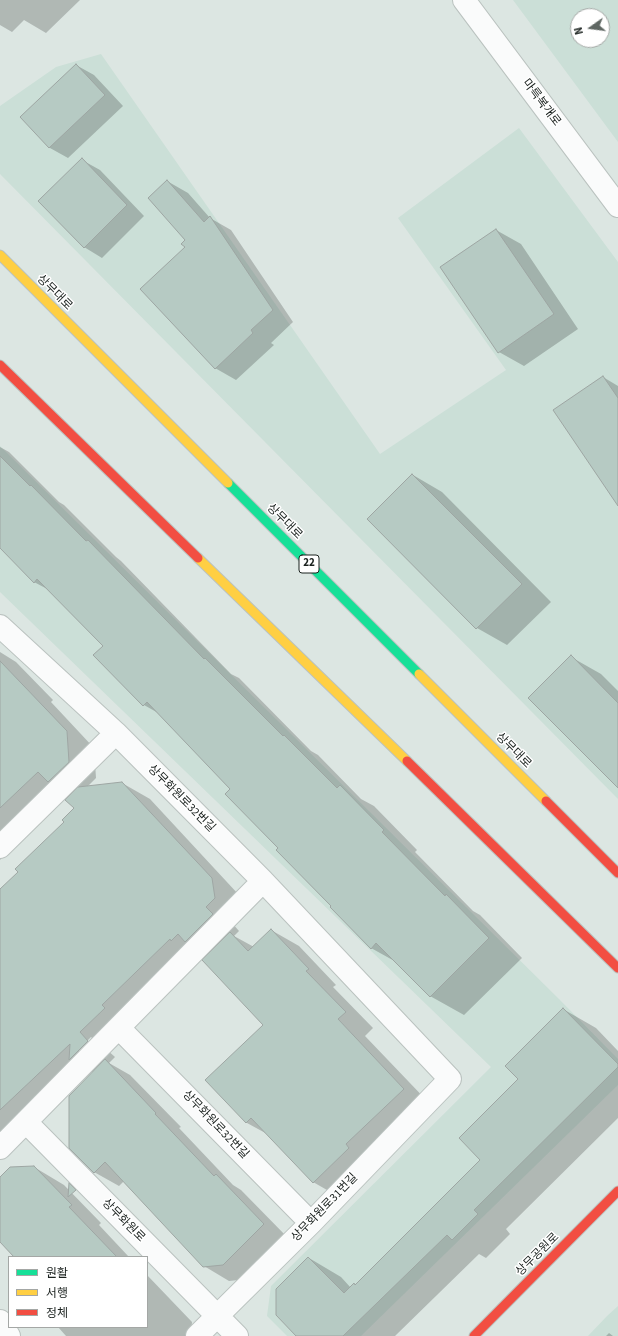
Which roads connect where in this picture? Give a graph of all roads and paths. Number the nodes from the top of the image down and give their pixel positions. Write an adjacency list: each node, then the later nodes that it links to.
1 (464, 0): 2 (street, 마륵복개로)
2 (618, 206)
3 (0, 255): 8 (main road, 상무대로 / 22)
4 (0, 365): 10 (main road)
5 (0, 626): 6 (street, 상무화원로32번길)
6 (116, 733): 7 (street); 9 (street, 상무화원로32번길)
7 (0, 847)
8 (618, 873)
9 (263, 881): 11 (street); 12 (street, 상무화원로32번길)
10 (618, 968)
11 (119, 1028): 13 (street); 16 (street, 상무화원로32번길)
12 (450, 1079): 16 (street, 상무화원로31번길)
13 (26, 1122): 14 (street); 17 (street, 상무화원로)
14 (0, 1148)
15 (618, 1191): 22 (main road, 상무공원로)
16 (310, 1223): 17 (street, 상무화원로31번길)
17 (217, 1316): 20 (street, 상무화원로31번길); 21 (street, 상무화원로)
18 (0, 1321): 19 (street)
19 (9, 1336)
20 (197, 1336)
21 (237, 1336)
22 (474, 1336)

